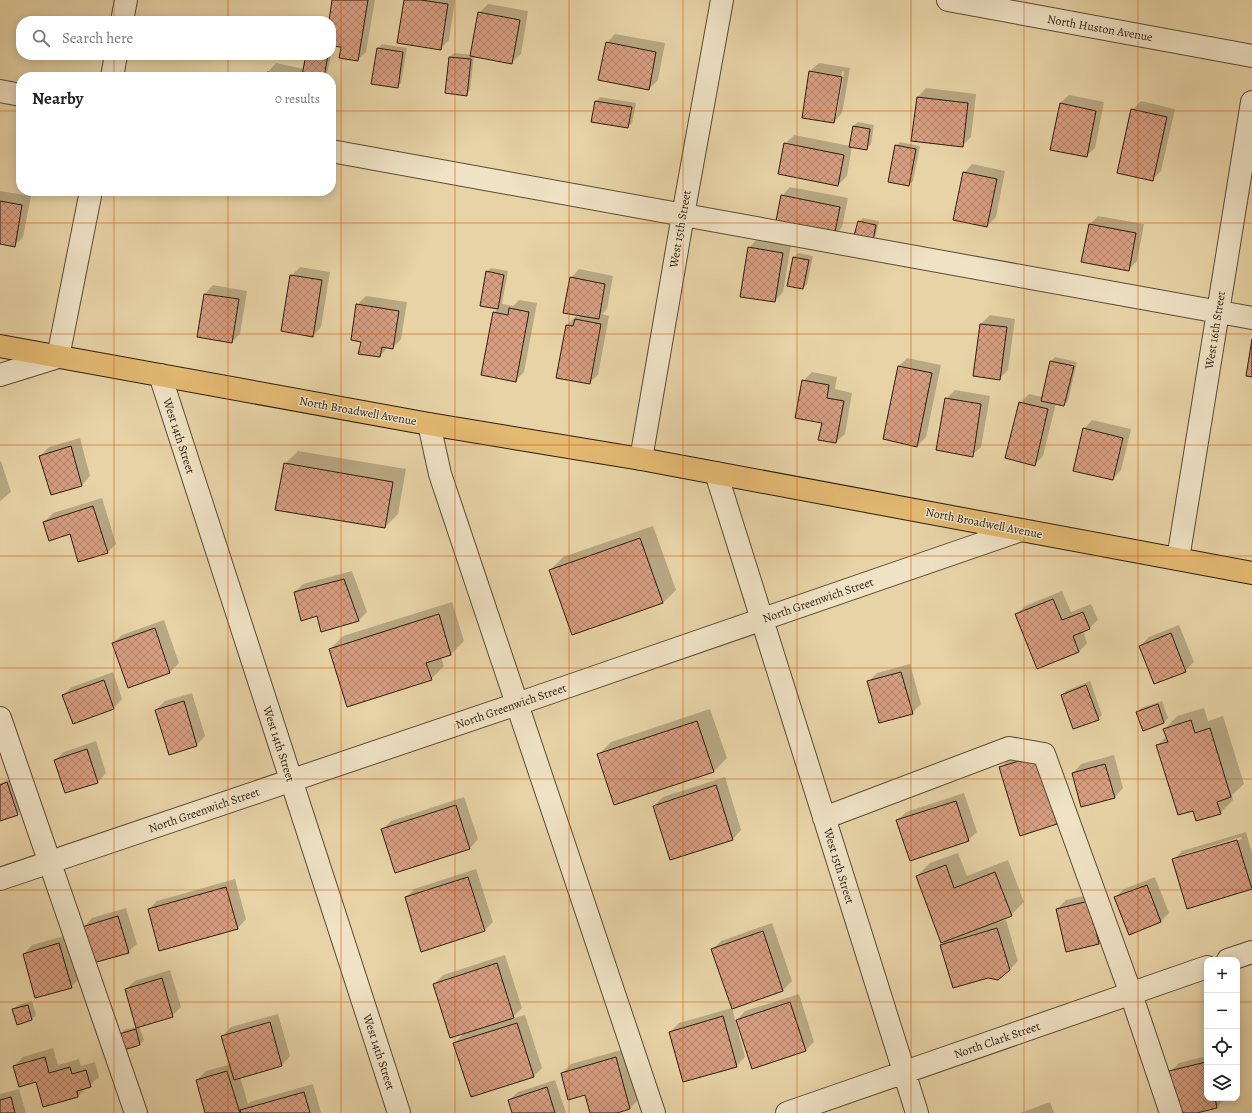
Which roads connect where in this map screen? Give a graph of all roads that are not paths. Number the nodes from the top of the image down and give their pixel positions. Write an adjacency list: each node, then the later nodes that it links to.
1 (126, 0): 4 (street)
2 (722, 0): 13 (street, West 15th Street)
3 (948, 0): 5 (street, North Huston Avenue)
4 (123, 16)
5 (1252, 56)
6 (115, 60): 7 (street)
7 (113, 72)
8 (0, 91): 9 (street)
9 (16, 94)
10 (1252, 102): 14 (street, West 16th Street)
11 (336, 152): 13 (street)
12 (89, 196): 17 (street)
13 (683, 215): 14 (street); 21 (street, West 15th Street)
14 (1218, 312): 15 (street); 24 (street, West 16th Street)
15 (1252, 318)
16 (0, 346): 17 (main road, North Broadwell Avenue)
17 (58, 357): 18 (street); 19 (main road, North Broadwell Avenue)
18 (0, 375)
19 (160, 375): 20 (main road, North Broadwell Avenue); 29 (street, West 14th Street)
20 (429, 424): 21 (main road, North Broadwell Avenue); 27 (street)
21 (641, 459): 22 (main road, North Broadwell Avenue)
22 (716, 472): 23 (main road, North Broadwell Avenue); 26 (street)
23 (1021, 530): 24 (main road, North Broadwell Avenue); 26 (street, North Greenwich Street)
24 (1178, 559): 25 (main road, North Broadwell Avenue)
25 (1252, 572)
26 (762, 620): 27 (street, North Greenwich Street); 30 (street, West 15th Street)
27 (518, 704): 29 (street, North Greenwich Street); 40 (street)
28 (0, 718): 31 (street)
29 (291, 780): 31 (street, North Greenwich Street); 39 (street, West 14th Street)
30 (824, 818): 36 (street); 37 (street, West 15th Street)
31 (50, 862): 32 (street, North Greenwich Street); 38 (street)
32 (0, 879)
33 (1252, 952): 34 (street)
34 (1237, 957)
35 (1204, 968): 36 (street, North Clark Street)
36 (1131, 994): 37 (street, North Clark Street); 43 (street)
37 (904, 1072): 41 (street, North Clark Street); 42 (street, West 15th Street)
38 (136, 1113)
39 (399, 1113)
40 (654, 1113)
41 (787, 1113)
42 (916, 1113)
43 (1171, 1113)

